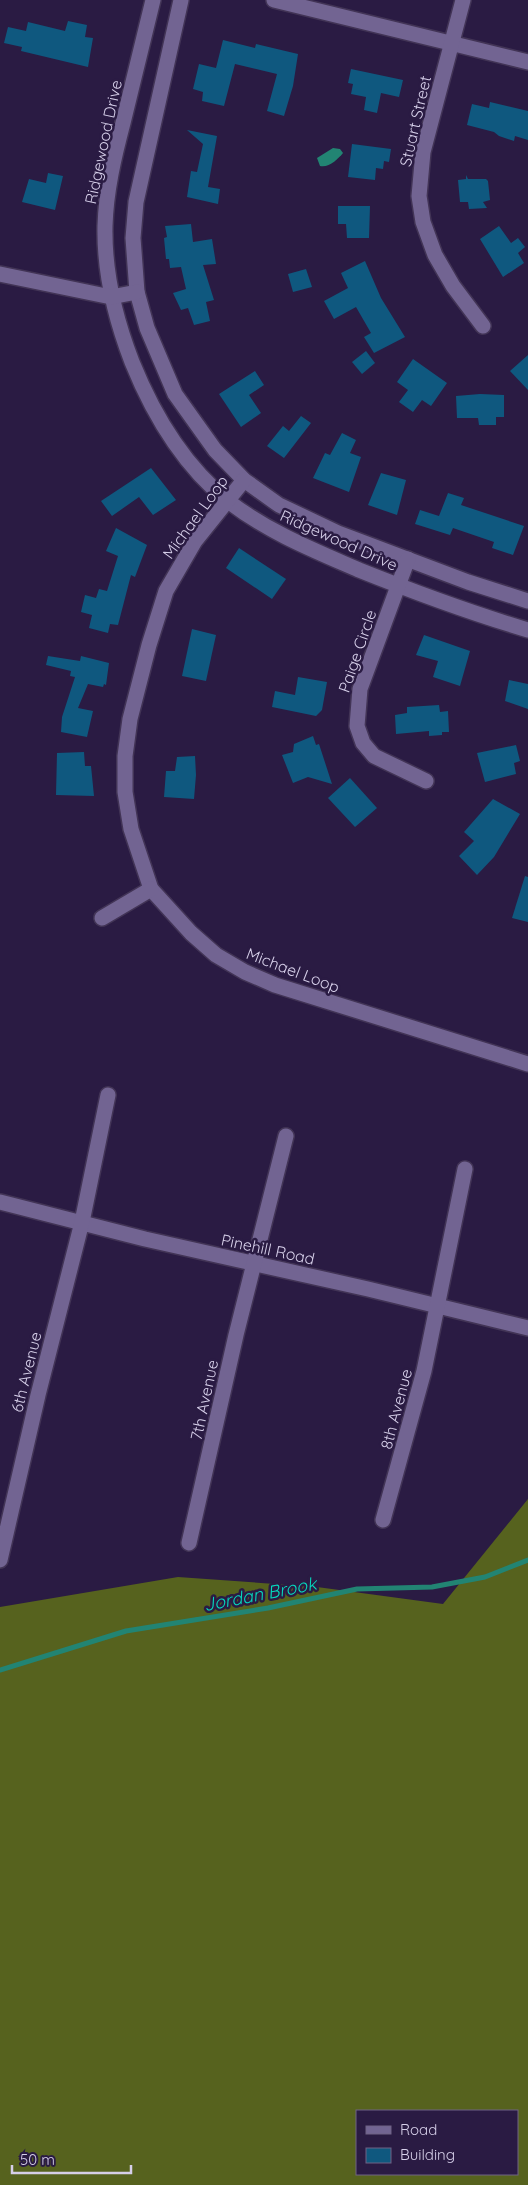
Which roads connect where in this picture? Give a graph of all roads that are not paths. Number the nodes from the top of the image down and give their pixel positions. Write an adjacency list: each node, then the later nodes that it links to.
1 (153, 0): 9 (street, Ridgewood Drive)
2 (180, 0): 8 (street, Ridgewood Drive)
3 (274, 0): 5 (street)
4 (463, 0): 5 (street, Stuart Street)
5 (452, 43): 6 (street); 10 (street, Stuart Street)
6 (528, 62)
7 (0, 274): 9 (street)
8 (137, 292): 9 (street); 11 (street, Ridgewood Drive)
9 (111, 297): 12 (street, Ridgewood Drive)
10 (483, 326)
11 (244, 480): 12 (street, Michael Loop); 13 (street, Ridgewood Drive)
12 (228, 500): 14 (street, Ridgewood Drive); 18 (street, Michael Loop)
13 (408, 559): 14 (street, Paige Circle); 15 (street, Ridgewood Drive)
14 (398, 586): 16 (street, Ridgewood Drive); 17 (street, Paige Circle)
15 (528, 601)
16 (528, 630)
17 (426, 781)
18 (151, 889): 19 (street); 20 (street, Michael Loop)
19 (102, 918)
20 (528, 1064)
21 (108, 1095): 25 (street, 6th Avenue)
22 (286, 1136): 26 (street, 7th Avenue)
23 (466, 1169): 27 (street, 8th Avenue)
24 (0, 1202): 25 (street, Pinehill Road)
25 (82, 1222): 26 (street, Pinehill Road); 31 (street, 6th Avenue)
26 (253, 1264): 27 (street, Pinehill Road); 30 (street, 7th Avenue)
27 (437, 1306): 28 (street, Pinehill Road); 29 (street, 8th Avenue)
28 (528, 1328)
29 (383, 1520)
30 (189, 1543)
31 (0, 1560)

